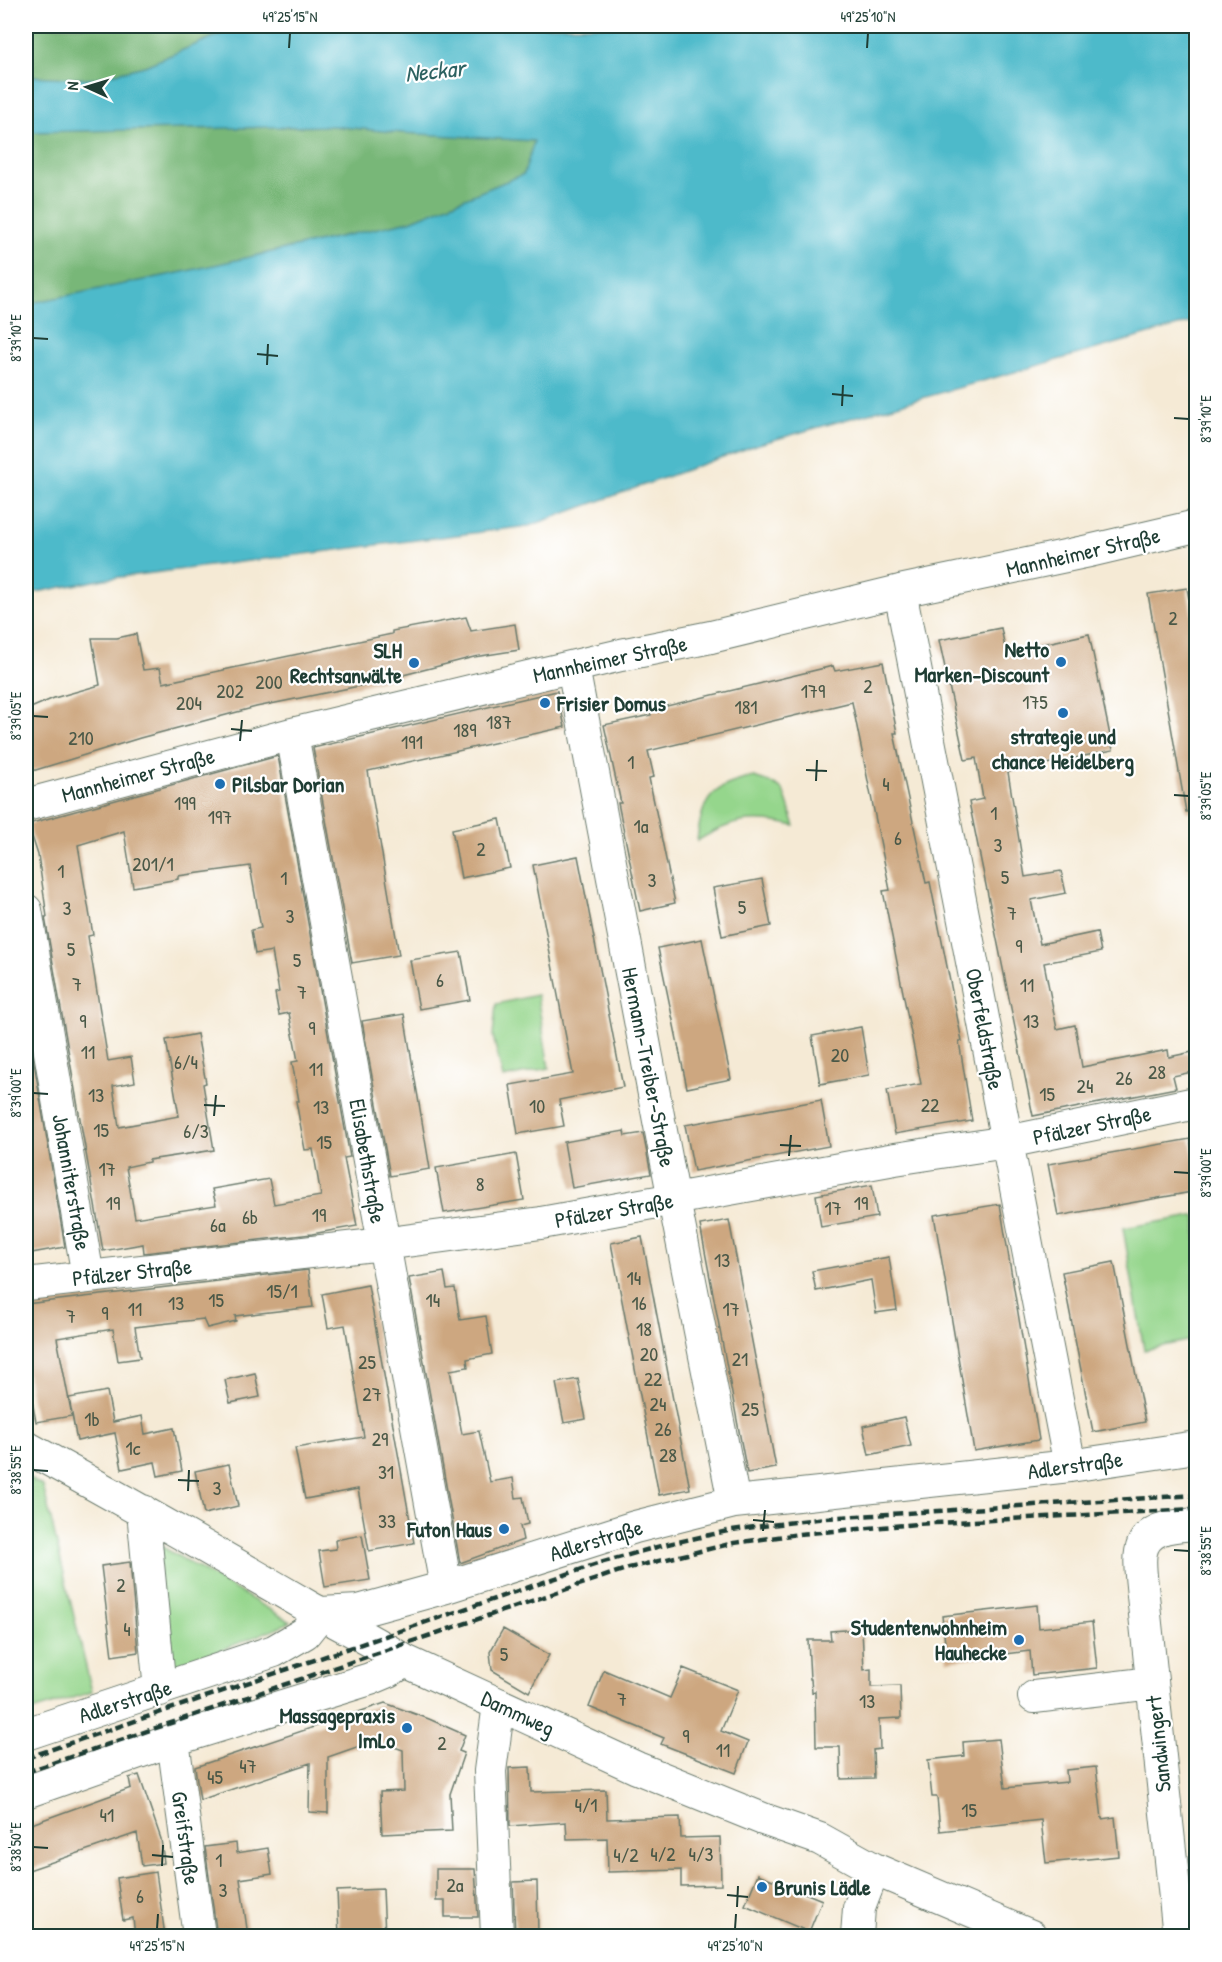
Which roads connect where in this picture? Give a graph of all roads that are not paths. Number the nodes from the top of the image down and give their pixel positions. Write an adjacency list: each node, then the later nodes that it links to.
1 (1197, 526): 2 (street, Mannheimer Straße)
2 (900, 591): 3 (street, Mannheimer Straße); 8 (street, Oberfeldstraße)
3 (573, 667): 4 (street, Mannheimer Straße); 9 (street, Hermann-Treiber-Straße)
4 (292, 734): 5 (street, Mannheimer Straße); 10 (street, Elisabethstraße)
5 (26, 805)
6 (26, 910): 11 (street, Johanniterstraße)
7 (1197, 1103): 8 (street, Pfälzer Straße)
8 (1007, 1142): 9 (street, Pfälzer Straße); 15 (street, Oberfeldstraße)
9 (674, 1199): 10 (street, Pfälzer Straße); 16 (street, Hermann-Treiber-Straße)
10 (383, 1244): 11 (street, Pfälzer Straße); 19 (street, Elisabethstraße)
11 (88, 1277): 12 (street, Pfälzer Straße)
12 (26, 1284)
13 (26, 1447): 17 (street, Dammweg)
14 (1197, 1447): 15 (street, Adlerstraße)
15 (1070, 1466): 16 (street, Adlerstraße)
16 (734, 1502): 19 (street, Adlerstraße)
17 (143, 1511): 20 (street, Dammweg); 23 (street)
18 (1197, 1524): 22 (street, Sandwingert)
19 (446, 1587): 20 (street, Adlerstraße)
20 (321, 1613): 21 (street, Dammweg); 23 (street, Adlerstraße)
21 (401, 1661): 25 (street, Dammweg); 27 (street)
22 (1152, 1683): 24 (street); 34 (street, Sandwingert)
23 (160, 1690): 26 (street, Adlerstraße)
24 (1034, 1697)
25 (499, 1704): 29 (street, Dammweg); 31 (street)
26 (26, 1734)
27 (173, 1740): 28 (street); 30 (street, Greifstraße)
28 (26, 1792)
29 (874, 1869): 32 (street); 33 (street, Dammweg)
30 (199, 1936)
31 (497, 1936)
32 (856, 1936)
33 (1031, 1936)
34 (1179, 1936)

